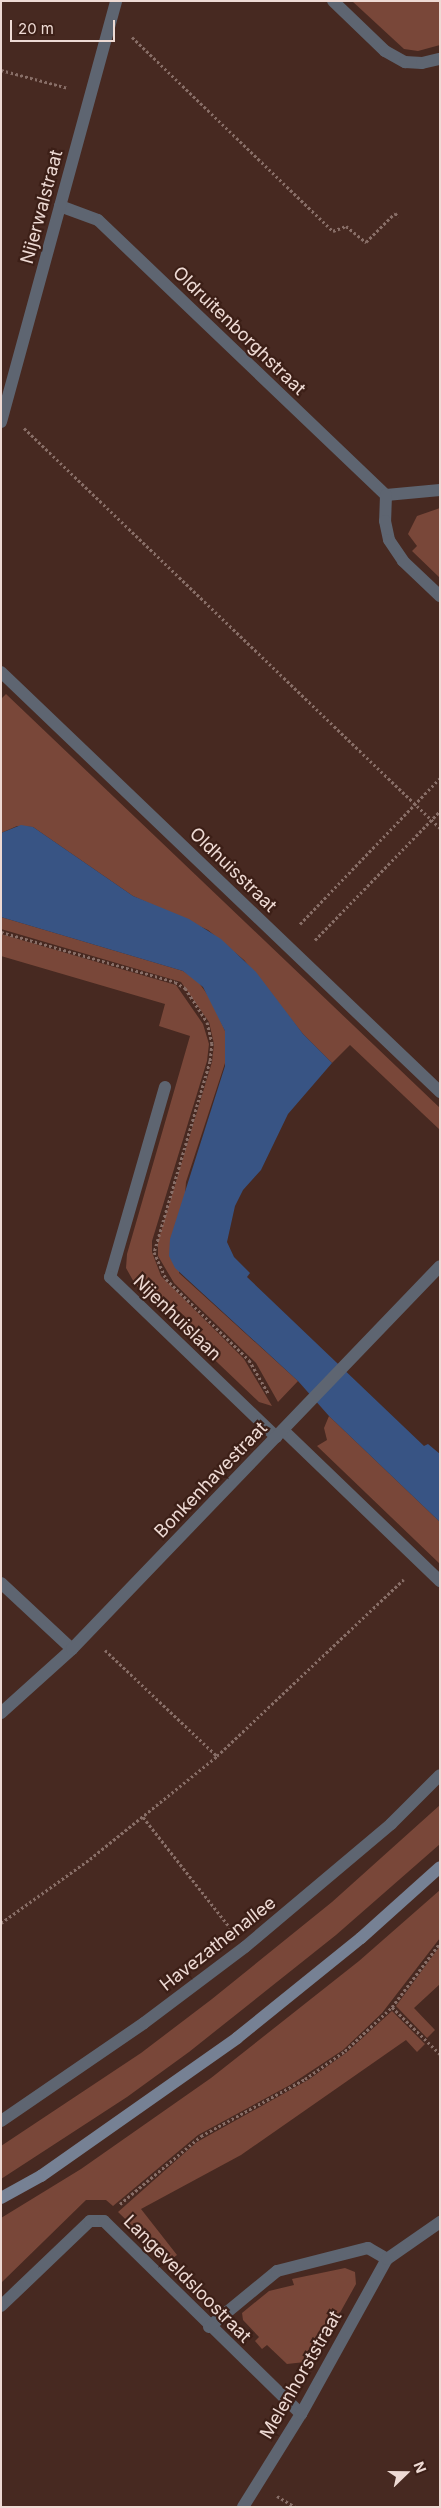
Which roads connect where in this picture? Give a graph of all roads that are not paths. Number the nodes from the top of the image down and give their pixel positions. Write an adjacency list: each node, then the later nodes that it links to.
1 (116, 1): 4 (street, Nijerwalstraat)
2 (333, 1): 3 (street)
3 (440, 59)
4 (60, 206): 5 (street, Nijerwalstraat); 7 (street, Oldruitenborghstraat)
5 (1, 422)
6 (440, 490): 7 (street)
7 (386, 495): 8 (street)
8 (440, 596)
9 (1, 672): 11 (street, Oldhuisstraat)
10 (165, 1087): 13 (street, Nijenhuislaan)
11 (440, 1092)
12 (440, 1266): 13 (street, Bonkenhavestraat)
13 (279, 1434): 14 (street, Nijenhuislaan); 16 (street, Bonkenhavestraat)
14 (440, 1581)
15 (1, 1583): 16 (street)
16 (72, 1649): 17 (street, Bonkenhavestraat)
17 (1, 1712)
18 (440, 1775): 20 (street, Havezathenallee)
19 (440, 1867): 21 (main road)
20 (1, 2121)
21 (1, 2198)
22 (440, 2222): 23 (street, Melenhorststraat)
23 (387, 2259): 25 (street); 26 (street, Melenhorststraat)
24 (1, 2306): 25 (street, Langeveldsloostraat)
25 (209, 2327): 26 (street, Langeveldsloostraat)
26 (301, 2414): 27 (street, Melenhorststraat)
27 (243, 2507)

